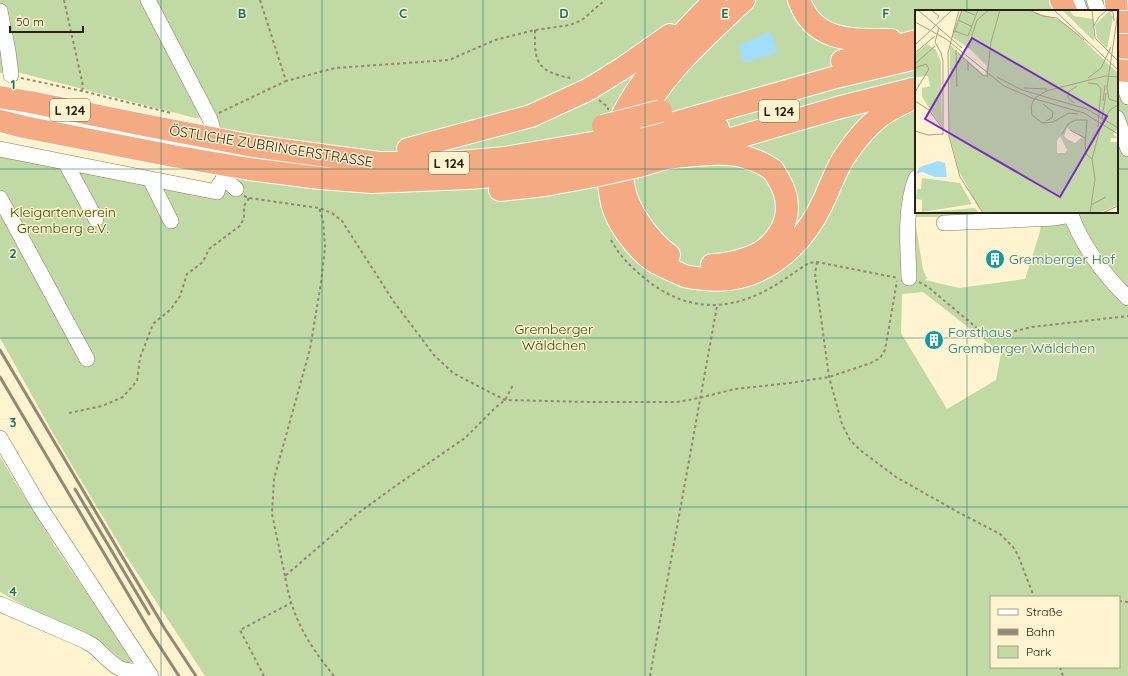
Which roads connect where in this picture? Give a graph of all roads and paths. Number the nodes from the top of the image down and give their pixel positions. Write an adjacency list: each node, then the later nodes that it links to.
1 (64, 0): 29 (path)
2 (148, 0): 35 (street)
3 (260, 0): 27 (path)
4 (605, 0): 27 (path)
5 (744, 0): 45 (highway)
6 (799, 0): 17 (highway)
7 (1061, 0): 12 (highway)
8 (1076, 0): 13 (street)
9 (1094, 0): 14 (street)
10 (1116, 0): 15 (highway)
11 (709, 6): 32 (highway); 40 (highway)
12 (1066, 10)
13 (1080, 10)
14 (1098, 10)
15 (1117, 10)
16 (0, 11): 25 (street)
17 (915, 41)
18 (915, 41): 42 (highway, bridge)
19 (1118, 54): 20 (highway)
20 (1128, 55)
21 (915, 58): 38 (highway, ÖSTLICHE ZUBRINGERSTRASSE / L 124)
22 (1118, 67): 31 (street)
23 (1118, 70): 24 (highway, bridge)
24 (1128, 71)
25 (11, 75): 29 (path)
26 (915, 76): 38 (highway, ÖSTLICHE ZUBRINGERSTRASSE / L 124)
27 (286, 81): 35 (path)
28 (915, 89): 45 (highway)
29 (82, 91): 34 (path)
30 (0, 97): 44 (highway, ÖSTLICHE ZUBRINGERSTRASSE / L 124, bridge)
31 (1128, 97)
32 (915, 98)
33 (0, 107): 43 (street)
34 (172, 113)
35 (210, 119): 43 (street)
36 (0, 121): 42 (highway, ÖSTLICHE ZUBRINGERSTRASSE / L 124, bridge)
37 (1118, 121): 41 (street)
38 (643, 148): 42 (highway, bridge); 42 (highway, ÖSTLICHE ZUBRINGERSTRASSE / L 124, bridge); 45 (highway)
39 (0, 149): 46 (street)
40 (408, 149): 42 (highway); 44 (highway)
41 (1128, 149)
42 (598, 151): 44 (highway, ÖSTLICHE ZUBRINGERSTRASSE / L 124)
43 (219, 152): 47 (street)
44 (298, 152)
45 (666, 158)
46 (65, 162): 48 (street); 55 (street)
47 (224, 178): 48 (street); 50 (street)
48 (150, 179): 56 (street)
49 (915, 181): 59 (street)
50 (236, 189): 52 (path)
51 (0, 198): 62 (street)
52 (250, 198): 53 (path); 67 (path)
53 (319, 208): 66 (path); 69 (path)
54 (1071, 214): 57 (street); 60 (street)
55 (96, 219)
56 (171, 221)
57 (944, 223)
58 (817, 262): 59 (path); 63 (path); 65 (path)
59 (903, 278): 61 (path); 63 (path)
60 (1128, 298)
61 (1128, 316)
62 (87, 359)
63 (829, 377): 65 (path); 70 (path)
64 (513, 385): 66 (path)
65 (699, 398): 66 (path); 76 (path)
66 (505, 400): 69 (path)
67 (69, 413)
68 (0, 438): 73 (street)
69 (285, 576): 71 (path)
70 (1034, 596)
71 (291, 603): 74 (path); 75 (path)
72 (0, 604): 73 (street)
73 (149, 672)
74 (264, 676)
75 (334, 676)
76 (650, 676)

